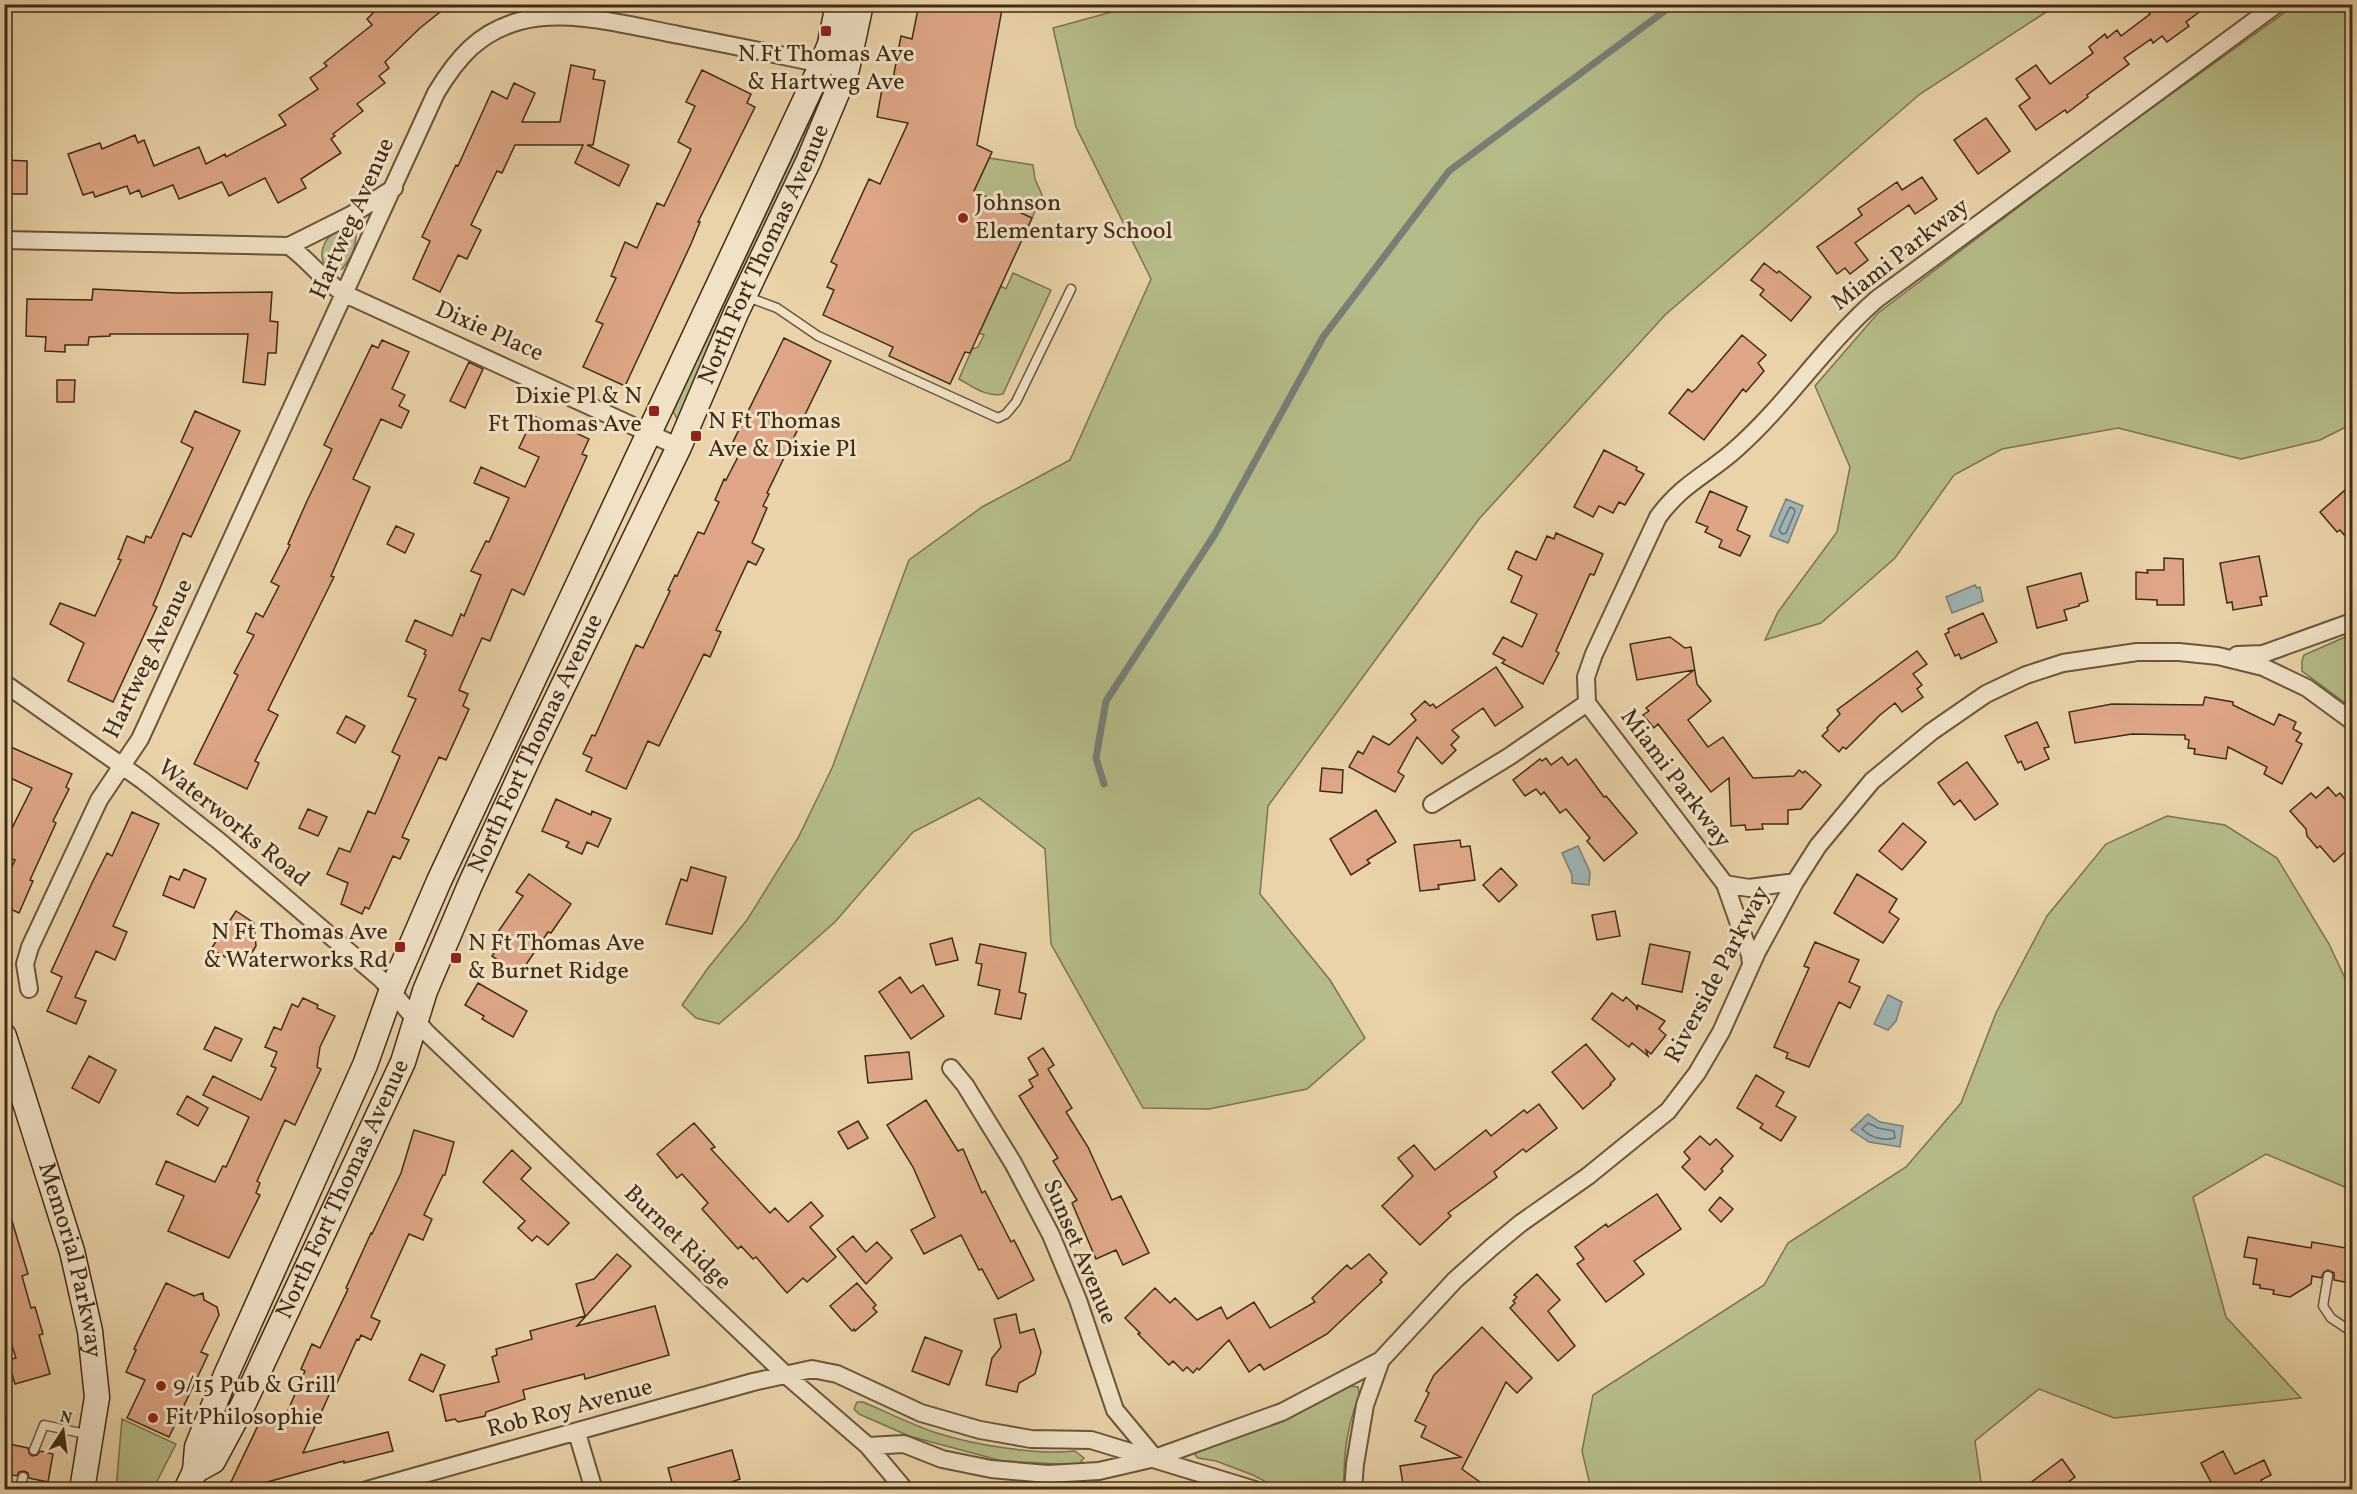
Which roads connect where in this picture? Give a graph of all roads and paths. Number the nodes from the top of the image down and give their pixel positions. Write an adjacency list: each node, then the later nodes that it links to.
1 (838, 4): 4 (street, North Fort Thomas Avenue)
2 (861, 4): 5 (street, North Fort Thomas Avenue)
3 (2277, 4): 17 (street, Miami Parkway)
4 (822, 64): 5 (street, Hartweg Avenue); 6 (street, Hartweg Avenue); 12 (street, North Fort Thomas Avenue)
5 (847, 69): 11 (street, North Fort Thomas Avenue)
6 (394, 188): 8 (street); 10 (street, Hartweg Avenue)
7 (4, 240): 8 (street)
8 (289, 246): 10 (street, Dixie Place)
9 (1071, 289): 11 (lane)
10 (345, 294): 12 (street, Dixie Place); 19 (street, Hartweg Avenue)
11 (744, 296): 13 (street, North Fort Thomas Avenue)
12 (649, 433): 13 (street, Dixie Place); 25 (street, North Fort Thomas Avenue)
13 (679, 447): 26 (street, North Fort Thomas Avenue)
14 (2352, 622): 15 (street, Riverside Parkway)
15 (2218, 656): 18 (street, Riverside Parkway); 21 (street, Riverside Parkway)
16 (4, 683): 19 (street, Waterworks Road)
17 (1587, 703): 20 (street, Miami Parkway); 22 (street, Miami Parkway)
18 (2352, 721)
19 (122, 767): 24 (street, Hartweg Avenue); 25 (street, Waterworks Road)
20 (1432, 804)
21 (1795, 882): 22 (street, Miami Parkway); 23 (street, Riverside Parkway)
22 (1725, 884): 23 (street, Miami Parkway)
23 (1751, 964): 31 (street, Riverside Parkway)
24 (29, 989)
25 (392, 992): 26 (street, Waterworks Road); 39 (street, North Fort Thomas Avenue)
26 (416, 1021): 32 (street, Burnet Ridge); 39 (street, North Fort Thomas Avenue)
27 (4, 1036): 34 (street, Memorial Parkway)
28 (951, 1068): 37 (street, Sunset Avenue)
29 (2328, 1276): 30 (lane)
30 (2352, 1332)
31 (1381, 1360): 37 (street, Riverside Parkway); 46 (street)
32 (786, 1375): 33 (street, Rob Roy Avenue); 35 (street, Burnet Ridge); 37 (street)
33 (578, 1433): 42 (street, Rob Roy Avenue); 43 (street)
34 (92, 1436): 36 (lane); 41 (street, Memorial Parkway)
35 (868, 1446): 37 (street, Riverside Parkway); 44 (street, Burnet Ridge)
36 (34, 1450)
37 (1155, 1458): 45 (street)
38 (23, 1477): 40 (lane)
39 (191, 1480)
40 (19, 1490)
41 (82, 1490)
42 (367, 1490)
43 (594, 1490)
44 (905, 1490)
45 (1255, 1490)
46 (1353, 1490)

